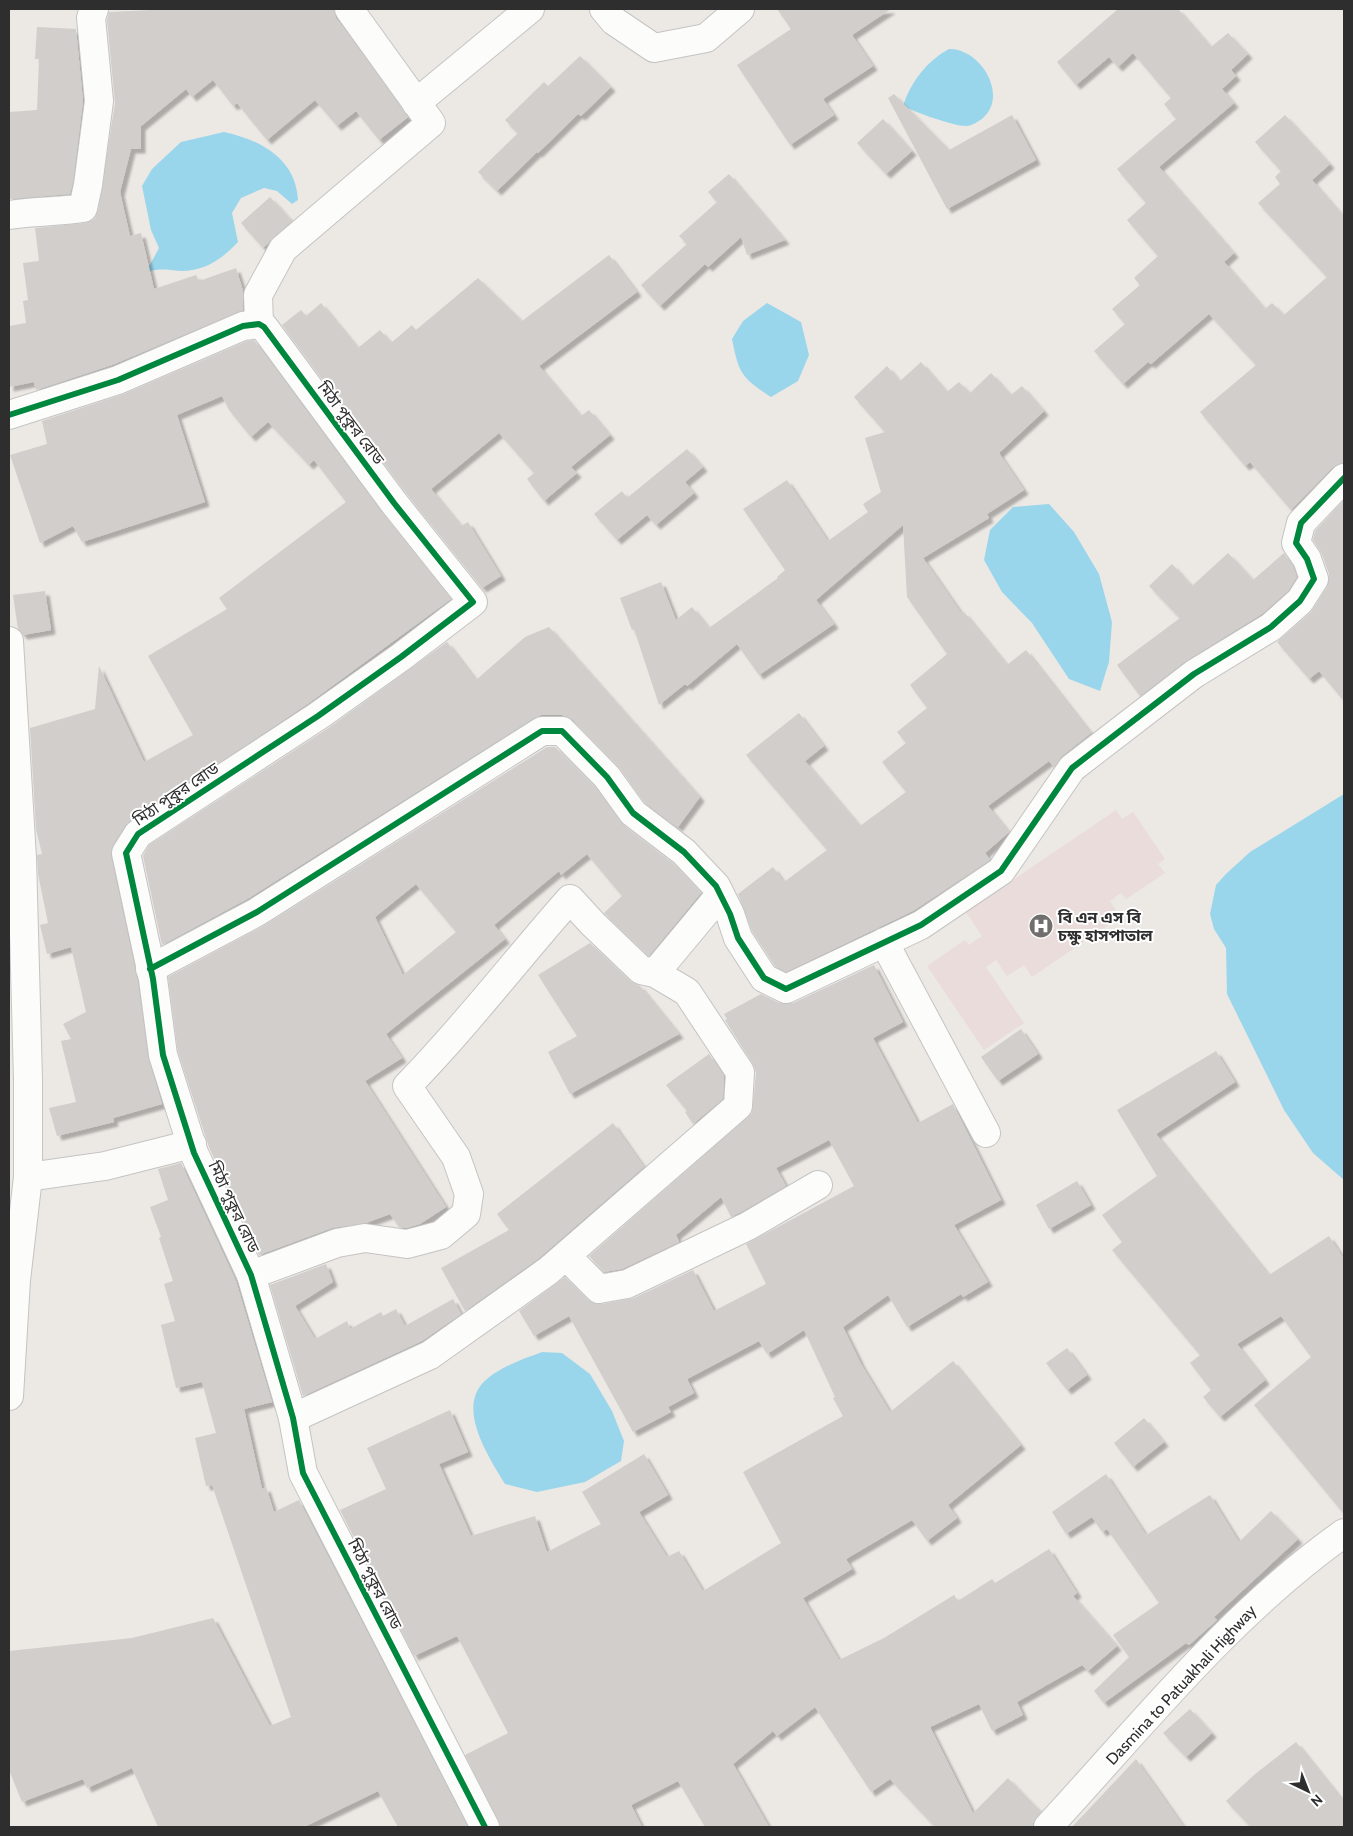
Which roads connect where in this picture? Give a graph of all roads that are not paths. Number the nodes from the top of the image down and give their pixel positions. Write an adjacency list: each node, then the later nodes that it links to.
1 (94, 9): 7 (street)
2 (349, 9): 6 (street)
3 (530, 9): 6 (street)
4 (604, 9): 5 (street)
5 (740, 9)
6 (416, 103): 8 (street)
7 (9, 215)
8 (258, 324): 9 (street); 14 (street, মিঠা পুকুর রোড)
9 (9, 415)
10 (1344, 478): 13 (street)
11 (9, 640): 18 (street)
12 (720, 895): 13 (street); 14 (street); 15 (street)
13 (884, 942): 16 (street)
14 (150, 969): 17 (street, মিঠা পুকুর রোড)
15 (655, 973): 20 (street); 21 (street)
16 (986, 1133)
17 (192, 1144): 18 (street); 21 (street, মিঠা পুকুর রোড)
18 (28, 1177): 22 (street)
19 (818, 1185): 20 (street)
20 (566, 1256): 23 (street)
21 (251, 1275): 23 (street, মিঠা পুকুর রোড)
22 (9, 1396)
23 (293, 1418): 25 (street, মিঠা পুকুর রোড)
24 (1344, 1533): 26 (street, Dasmina to Patuakhali Highway)
25 (485, 1827)
26 (1048, 1827)

